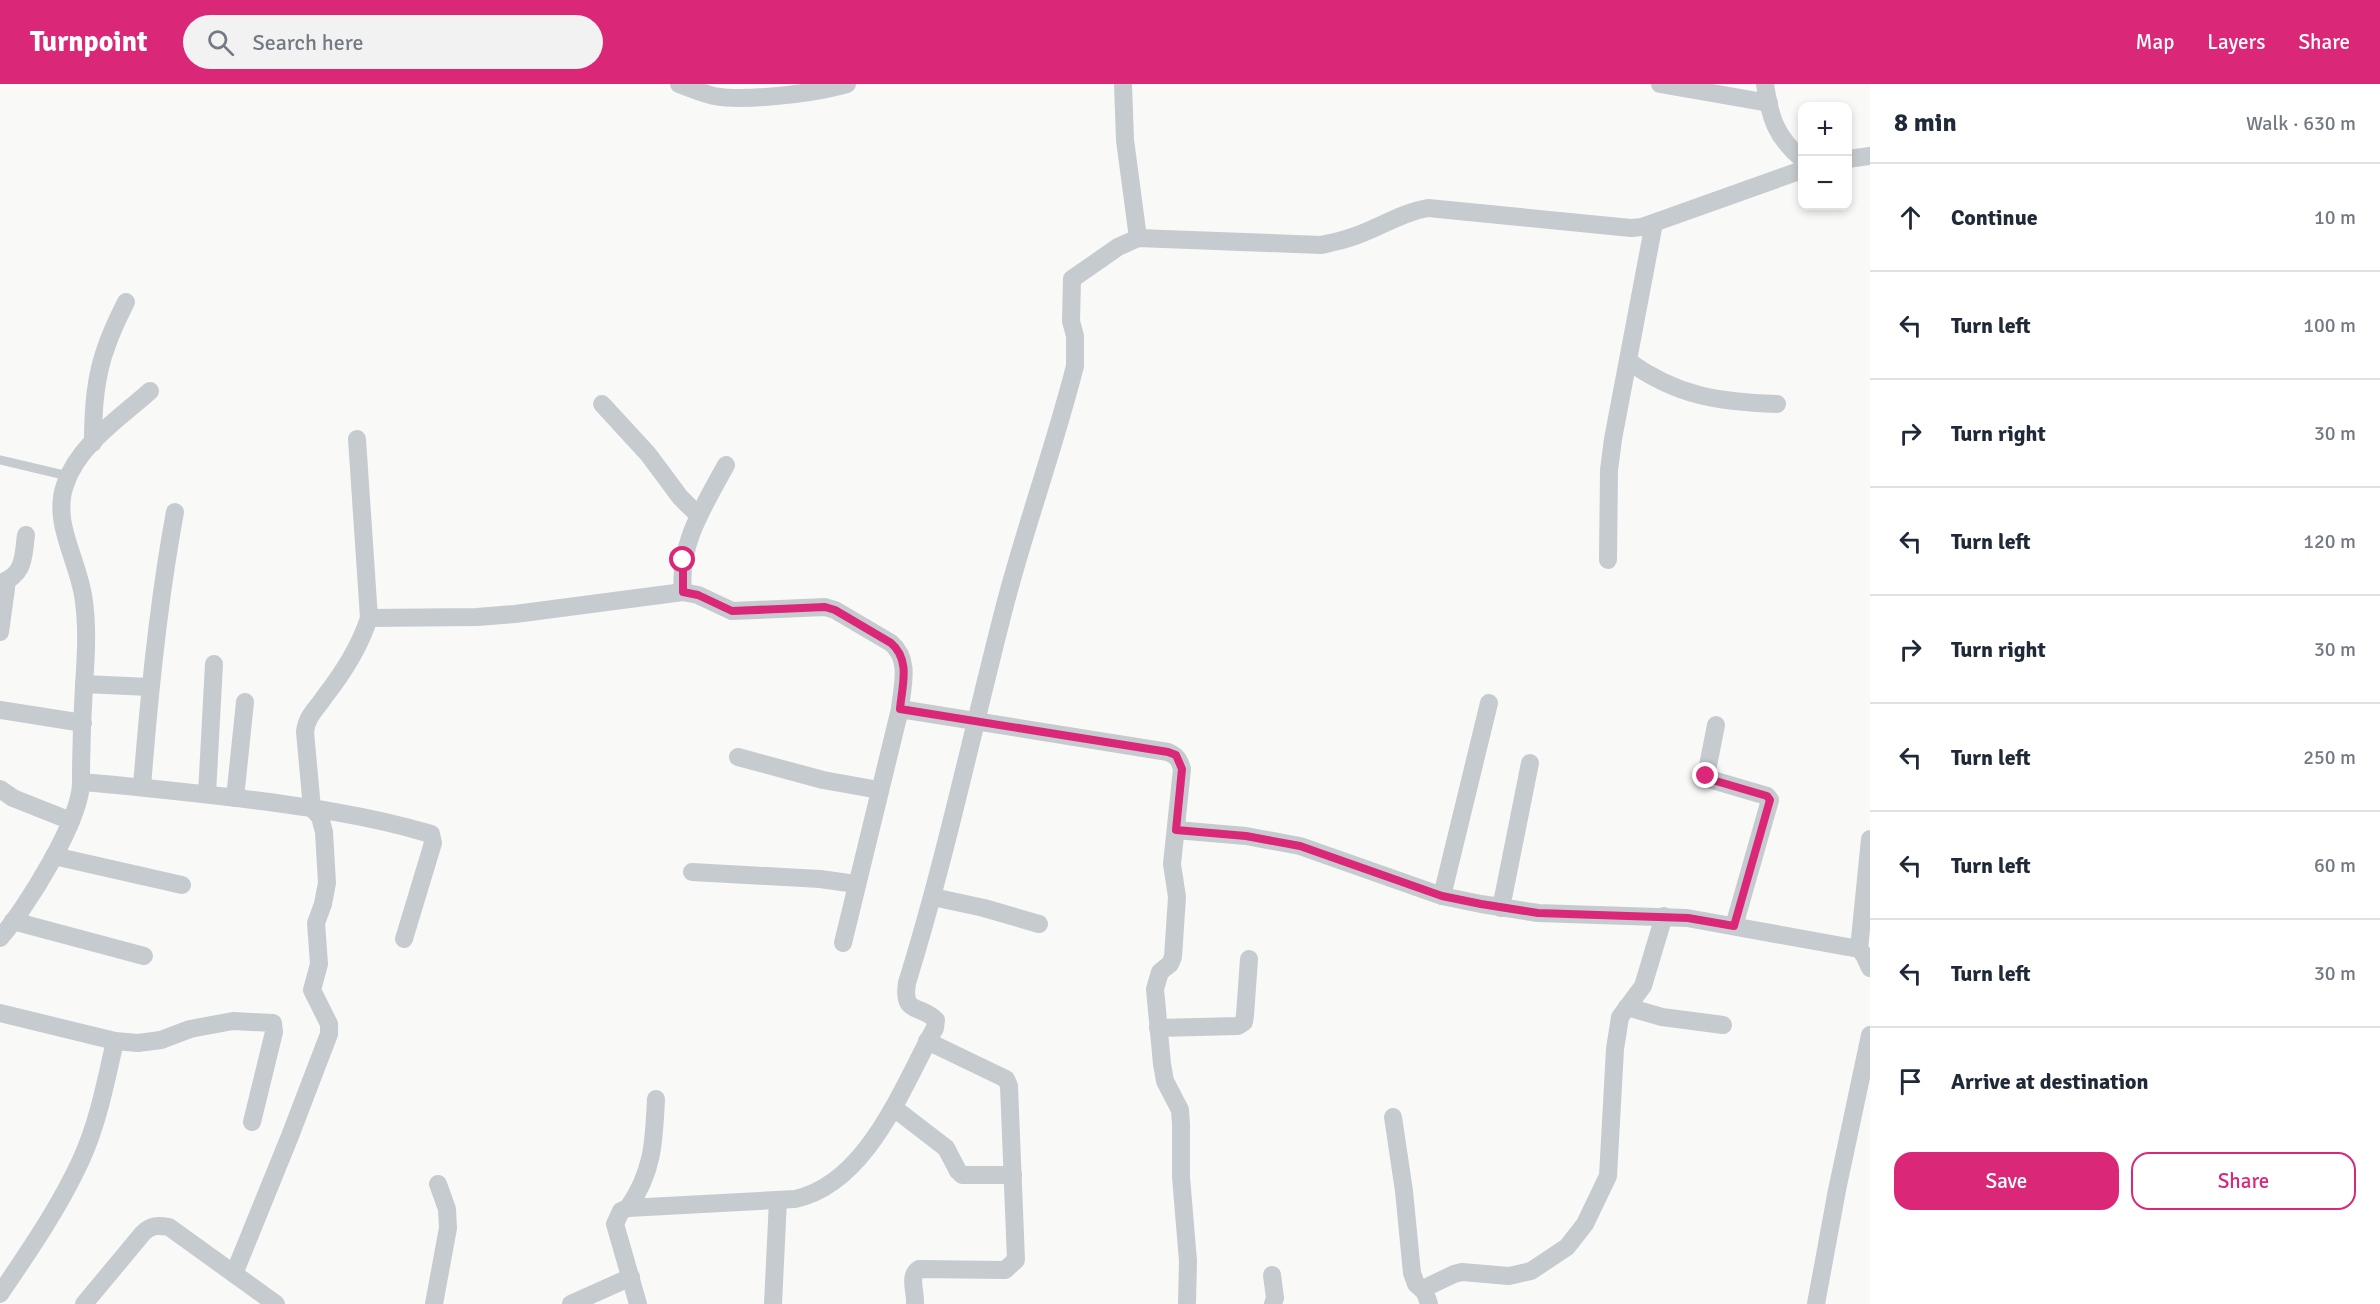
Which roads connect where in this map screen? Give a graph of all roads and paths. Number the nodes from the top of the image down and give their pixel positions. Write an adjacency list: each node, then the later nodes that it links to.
1 (679, 84): 2 (street)
2 (847, 84)
3 (1123, 84): 12 (street)
4 (1660, 84): 6 (street)
5 (1765, 84): 6 (street)
6 (1768, 103): 7 (street)
7 (1799, 156)
8 (1870, 156): 9 (street)
9 (1852, 158)
10 (1798, 172): 11 (street)
11 (1653, 223): 12 (street); 14 (street)
12 (1138, 238): 38 (street)
13 (126, 302): 19 (street)
14 (1628, 361): 17 (street); 26 (street)
15 (150, 391): 19 (street)
16 (602, 404): 24 (street)
17 (1778, 404)
18 (357, 439): 29 (street)
19 (93, 443): 22 (street)
20 (0, 460): 22 (lane)
21 (726, 465): 24 (street)
22 (68, 476): 32 (street)
23 (175, 512): 33 (street)
24 (699, 516): 28 (street)
25 (26, 535): 27 (street)
26 (1608, 560)
27 (3, 582): 30 (street)
28 (683, 592): 29 (street); 36 (street)
29 (369, 618): 49 (street)
30 (0, 632)
31 (214, 664): 47 (street)
32 (84, 684): 33 (street); 39 (street)
33 (149, 687): 44 (street)
34 (244, 702): 48 (street)
35 (1489, 703): 57 (street)
36 (900, 709): 38 (street); 46 (street)
37 (0, 710): 39 (street)
38 (975, 721): 51 (street); 58 (street)
39 (83, 723): 43 (street)
40 (1716, 725): 63 (street)
41 (738, 758): 46 (street)
42 (1530, 763): 59 (street)
43 (81, 782): 44 (street); 50 (street)
44 (142, 787): 47 (street)
45 (0, 789): 50 (street)
46 (879, 790): 55 (street)
47 (207, 795): 48 (street)
48 (235, 798): 49 (street)
49 (312, 807): 65 (street); 86 (street)
50 (71, 820): 53 (street)
51 (1176, 830): 57 (street); 74 (street)
52 (1870, 839): 67 (street)
53 (54, 856): 56 (street); 61 (street)
54 (692, 872): 55 (street)
55 (856, 884): 66 (street)
56 (182, 885)
57 (1442, 896): 59 (street)
58 (933, 897): 62 (street); 77 (street)
59 (1501, 908): 60 (street)
60 (1664, 916): 63 (street); 71 (street)
61 (13, 921): 64 (street); 68 (street)
62 (1039, 924)
63 (1734, 926): 67 (street)
64 (0, 938)
65 (404, 939)
66 (843, 943)
67 (1859, 949): 70 (street)
68 (144, 956)
69 (1249, 959): 74 (street)
70 (1870, 968)
71 (1627, 1007): 73 (street); 90 (street)
72 (0, 1013): 76 (street)
73 (1723, 1025)
74 (1158, 1028): 98 (street)
75 (1870, 1035): 100 (street)
76 (115, 1041): 81 (street); 89 (street)
77 (927, 1041): 79 (street); 82 (street)
78 (656, 1099): 85 (street)
79 (894, 1108): 82 (street); 84 (street)
80 (1393, 1117): 90 (street)
81 (252, 1122)
82 (1013, 1175): 97 (street)
83 (438, 1184): 93 (street)
84 (778, 1200): 85 (street); 96 (street)
85 (627, 1208): 88 (street)
86 (234, 1275): 91 (street); 92 (street)
87 (1272, 1275): 99 (street)
88 (630, 1276): 94 (street); 95 (street)
89 (0, 1294)
90 (1427, 1298)
91 (84, 1304)
92 (276, 1304)
93 (434, 1304)
94 (571, 1304)
95 (638, 1304)
96 (773, 1304)
97 (915, 1304)
98 (1187, 1304)
99 (1273, 1304)
100 (1816, 1304)

